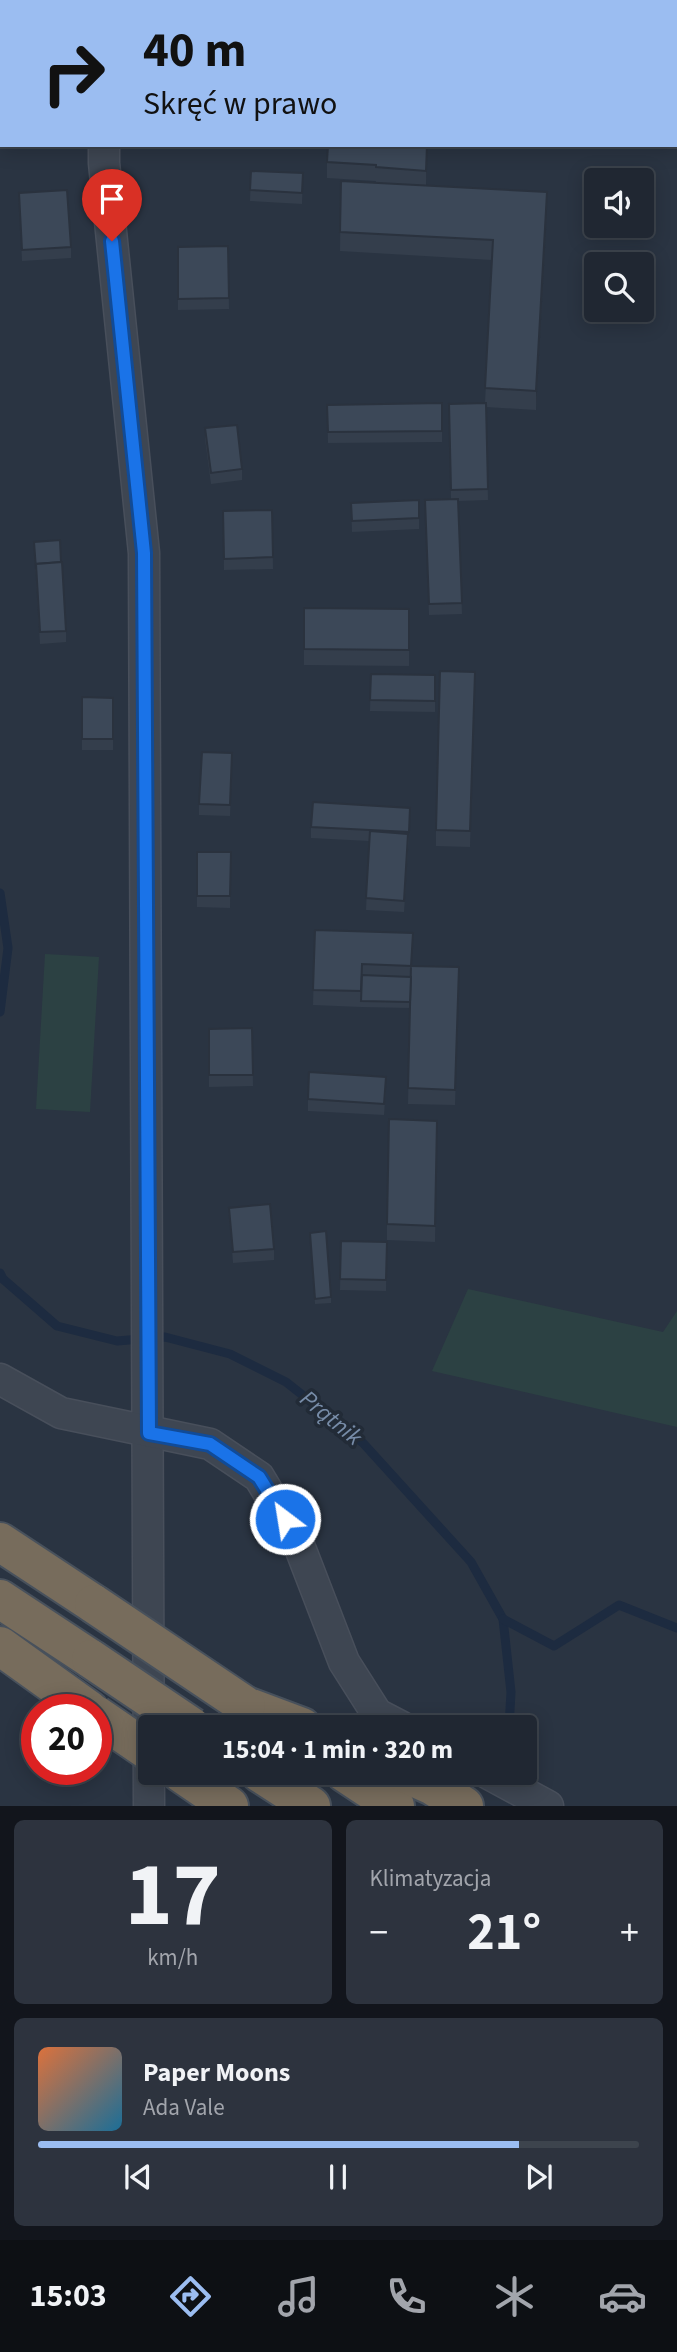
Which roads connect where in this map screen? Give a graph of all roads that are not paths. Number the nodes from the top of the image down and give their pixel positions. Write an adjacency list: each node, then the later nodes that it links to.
1 (104, 147): 3 (street)
2 (0, 1379): 3 (street)
3 (149, 1433): 12 (street); 20 (street)
4 (0, 1542): 8 (highway, bridge)
5 (0, 1599): 9 (highway, bridge)
6 (0, 1646): 7 (highway)
7 (67, 1694)
8 (246, 1706): 10 (highway); 11 (highway)
9 (174, 1715)
10 (259, 1715)
11 (270, 1715)
12 (379, 1715)
13 (112, 1726): 14 (highway, bridge)
14 (138, 1744)
15 (198, 1785): 21 (highway)
16 (279, 1785): 22 (highway)
17 (363, 1785): 23 (highway)
18 (428, 1785): 24 (highway)
19 (509, 1785): 25 (street)
20 (149, 1806)
21 (229, 1806)
22 (311, 1806)
23 (395, 1806)
24 (464, 1806)
25 (548, 1806)

